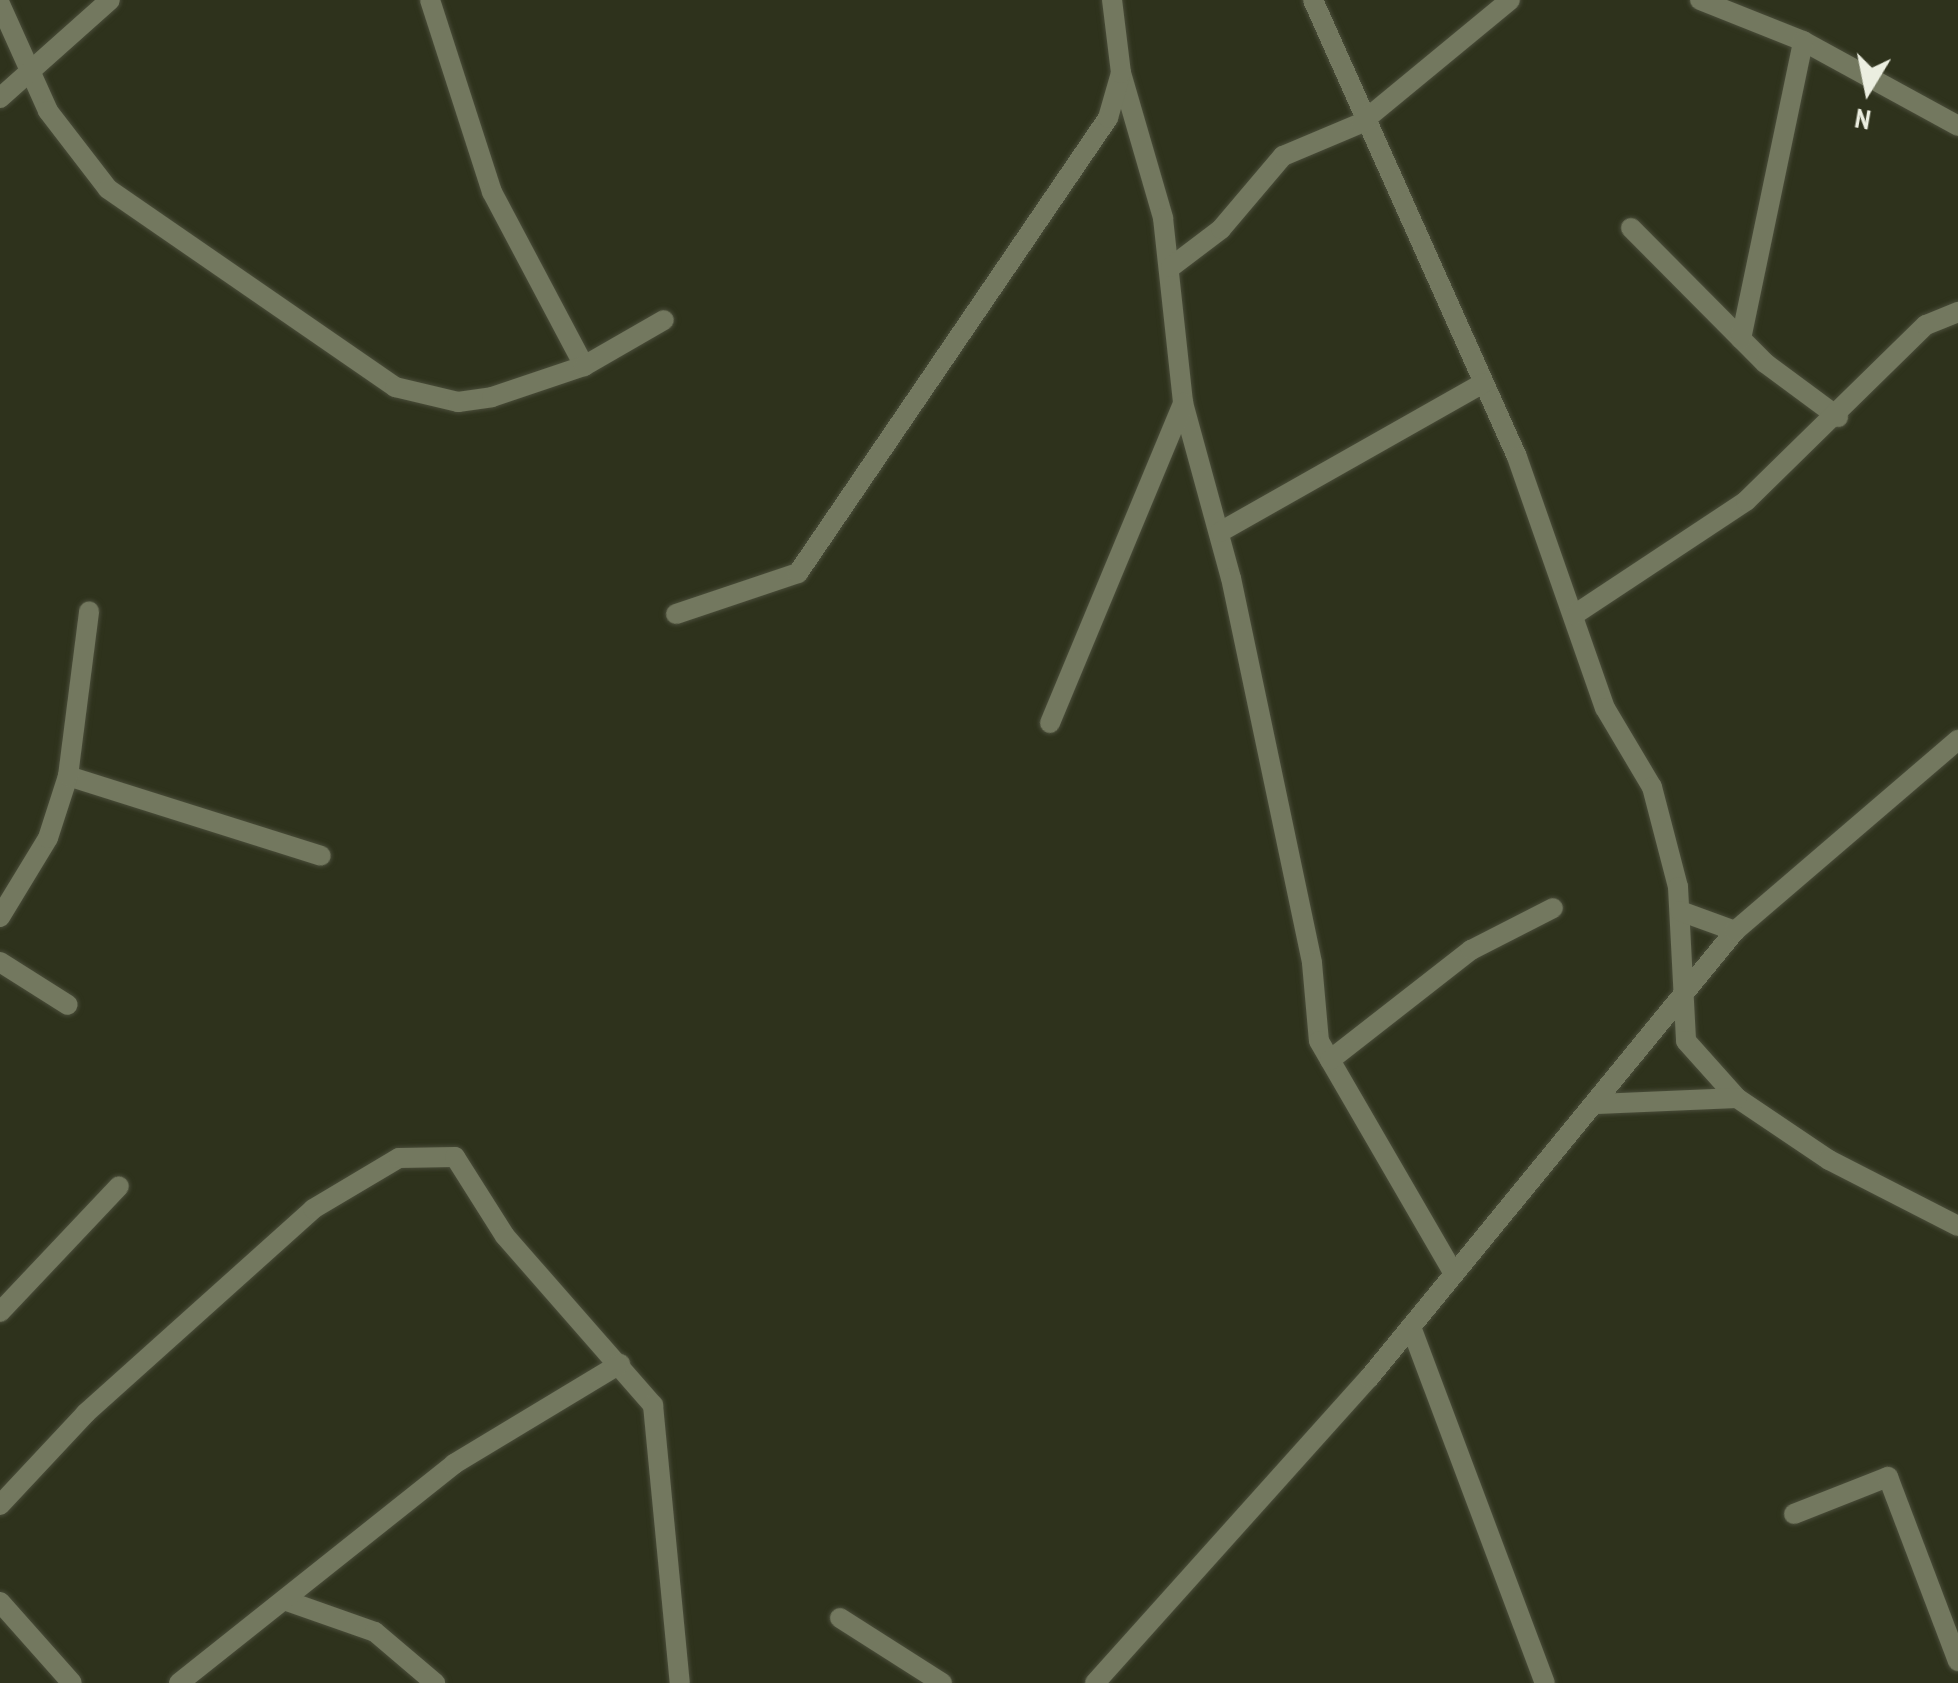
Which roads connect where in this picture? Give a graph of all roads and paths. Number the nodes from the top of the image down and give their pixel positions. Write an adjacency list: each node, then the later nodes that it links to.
1 (110, 0): 9 (street)
2 (430, 0): 19 (street)
3 (1112, 0): 10 (street)
4 (1314, 0): 12 (street)
5 (1510, 0): 12 (street)
6 (1700, 0): 8 (street)
7 (0, 4): 9 (street)
8 (1804, 41): 13 (street); 18 (street)
9 (32, 70): 11 (street); 19 (street)
10 (1121, 73): 15 (street); 25 (street)
11 (0, 98)
12 (1361, 123): 15 (street); 20 (street)
13 (1958, 126)
14 (1630, 228): 18 (street)
15 (1171, 267): 21 (street)
16 (1958, 312): 22 (street)
17 (664, 320): 19 (street)
18 (1741, 339): 22 (street)
19 (584, 366)
20 (1483, 383): 23 (street); 26 (street)
21 (1183, 404): 23 (street); 27 (street)
22 (1838, 416): 26 (street)
23 (1220, 532): 38 (street)
24 (89, 611): 29 (street)
25 (676, 614)
26 (1574, 615): 32 (street)
27 (1050, 723)
28 (1958, 740): 34 (street)
29 (68, 776): 30 (street); 33 (street)
30 (322, 856)
31 (1553, 908): 38 (street)
32 (1680, 911): 34 (street); 36 (street)
33 (0, 917)
34 (1734, 931): 36 (street)
35 (0, 962): 37 (street)
36 (1682, 998): 39 (street); 40 (street)
37 (68, 1005)
38 (1330, 1060): 43 (street)
39 (1737, 1098): 40 (street); 42 (street)
40 (1597, 1104): 43 (street)
41 (119, 1186): 44 (street)
42 (1958, 1226)
43 (1454, 1274): 45 (street)
44 (0, 1312)
45 (1411, 1326): 58 (street); 59 (street)
46 (620, 1364): 47 (street); 49 (street); 56 (street)
47 (0, 1505)
48 (1794, 1514): 52 (street)
49 (287, 1601): 54 (street); 55 (street)
50 (0, 1602): 53 (street)
51 (840, 1618): 57 (street)
52 (1958, 1662)
53 (72, 1683)
54 (179, 1683)
55 (435, 1683)
56 (680, 1683)
57 (942, 1683)
58 (1096, 1683)
59 (1545, 1683)

